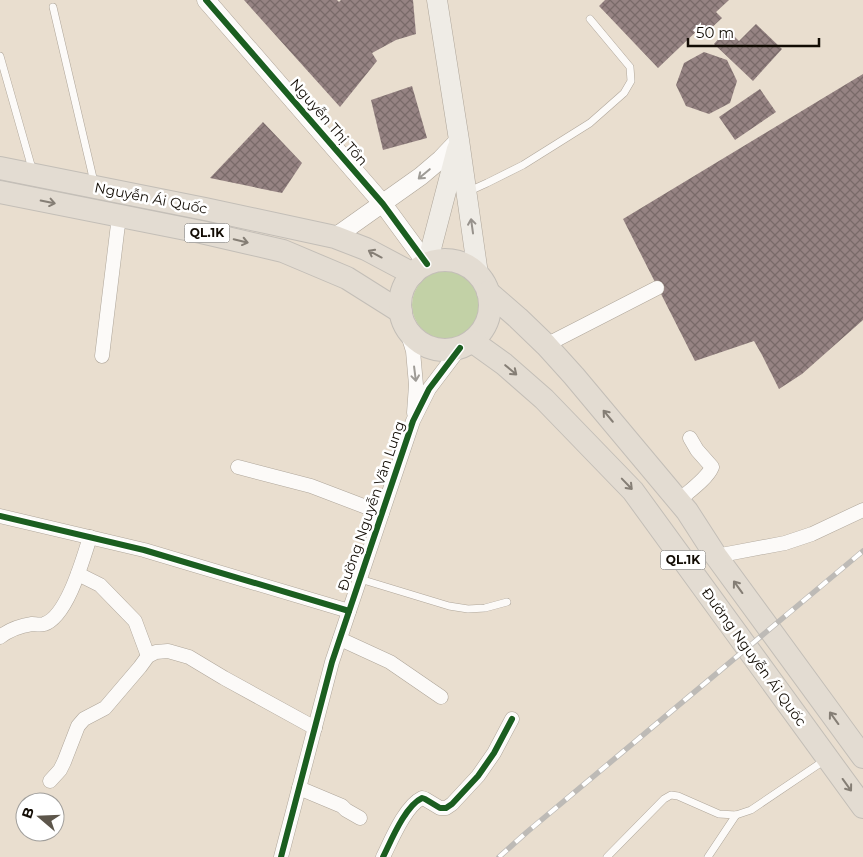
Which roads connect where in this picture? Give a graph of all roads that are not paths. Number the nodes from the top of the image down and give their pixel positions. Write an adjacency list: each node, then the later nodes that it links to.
1 (206, 0): 12 (street, Nguyễn Thị Tồn)
2 (437, 0): 6 (main road)
3 (53, 7): 9 (lane)
4 (590, 19): 11 (lane)
5 (0, 56): 8 (lane)
6 (459, 140): 11 (main road); 12 (street, one-way to 12); 15 (main road)
7 (0, 168): 8 (main road, Nguyễn Ái Quốc / QL.1K)
8 (33, 174): 9 (main road, Nguyễn Ái Quốc / QL.1K)
9 (95, 187): 14 (main road, Nguyễn Ái Quốc / QL.1K)
10 (0, 192): 13 (main road, Nguyễn Ái Quốc / QL.1K, one-way to 13)
11 (467, 192): 16 (main road, one-way to 11)
12 (383, 204): 14 (street); 15 (street, Nguyễn Thị Tồn)
13 (119, 216): 18 (main road, Nguyễn Ái Quốc / QL.1K, one-way to 18); 21 (street)
14 (335, 237): 15 (main road, Nguyễn Ái Quốc / QL.1K, one-way to 14)
15 (420, 269): 16 (main road); 18 (main road)
16 (483, 283): 19 (main road); 20 (main road, Đường Nguyễn Ái Quốc / QL.1K)
17 (657, 288): 20 (street)
18 (404, 320): 19 (main road); 22 (street, Đường Nguyễn Văn Lung, one-way to 22)
19 (466, 344): 22 (street, Đường Nguyễn Văn Lung); 42 (main road, Đường Nguyễn Ái Quốc / QL.1K, one-way to 42)
20 (546, 345): 25 (main road, Đường Nguyễn Ái Quốc / QL.1K, one-way to 20)
21 (102, 356)
22 (413, 421): 27 (street, Đường Nguyễn Văn Lung)
23 (690, 438): 25 (street)
24 (238, 467): 27 (street)
25 (678, 500): 30 (main road, Đường Nguyễn Ái Quốc / QL.1K)
26 (863, 510): 30 (street)
27 (382, 513): 32 (street, Đường Nguyễn Văn Lung)
28 (0, 516): 29 (street)
29 (90, 537): 31 (street); 34 (street)
30 (716, 556): 41 (main road, Đường Nguyễn Ái Quốc / QL.1K, one-way to 30)
31 (78, 574): 35 (street); 37 (street)
32 (360, 578): 33 (lane); 34 (street, Đường Nguyễn Văn Lung)
33 (507, 602)
34 (349, 611): 36 (street, Đường Nguyễn Văn Lung)
35 (0, 637)
36 (340, 639): 38 (street); 40 (street, Đường Nguyễn Văn Lung)
37 (148, 656): 40 (street); 43 (street)
38 (441, 698)
39 (512, 719): 49 (street)
40 (315, 728): 44 (street, Đường Nguyễn Văn Lung)
41 (863, 757)
42 (828, 758): 45 (main road, Đường Nguyễn Ái Quốc / QL.1K, one-way to 45); 46 (lane)
43 (50, 781)
44 (299, 788): 47 (street); 48 (street, Đường Nguyễn Văn Lung)
45 (863, 807)
46 (736, 815): 50 (lane); 51 (lane)
47 (360, 818)
48 (281, 857)
49 (383, 857)
50 (607, 857)
51 (708, 857)

